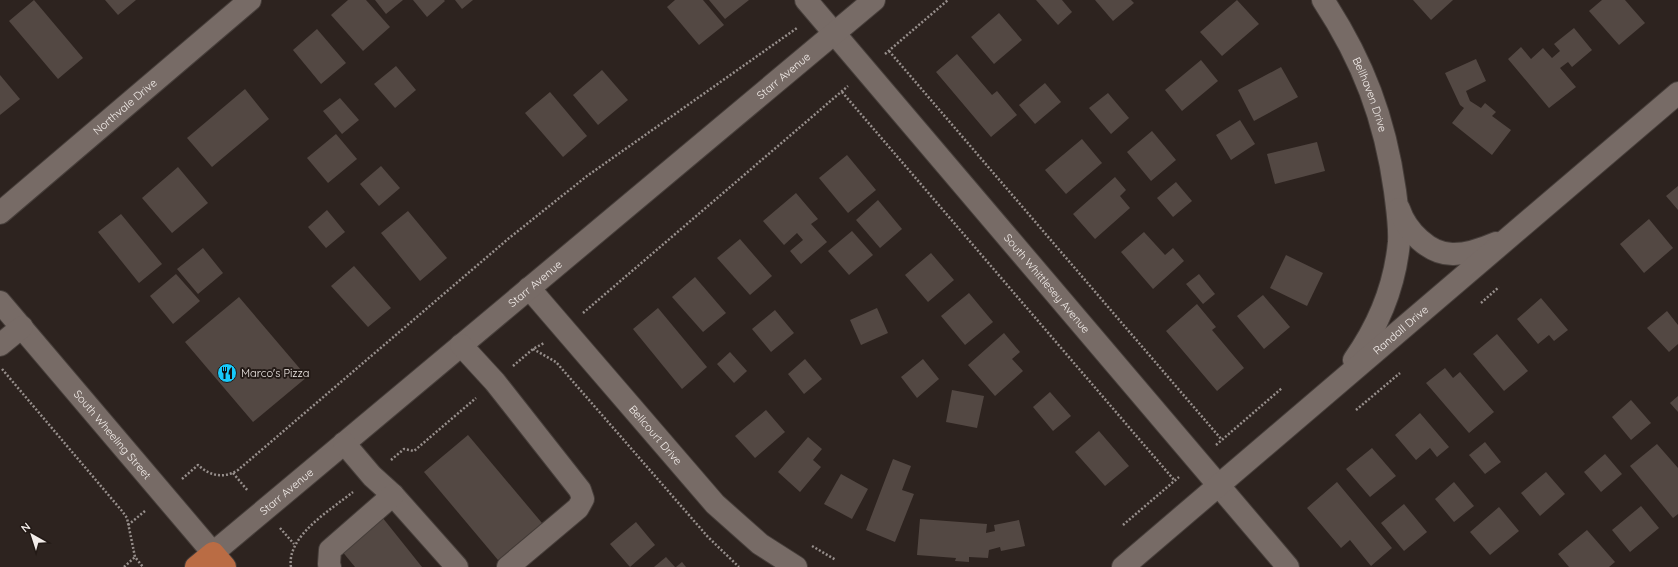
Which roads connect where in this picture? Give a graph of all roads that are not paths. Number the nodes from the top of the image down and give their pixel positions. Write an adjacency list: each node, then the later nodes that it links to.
1 (250, 0): 8 (street, Northvale Drive)
2 (874, 0): 5 (street, Starr Avenue)
3 (1323, 0): 7 (street, Bellhaven Drive)
4 (811, 6): 5 (street, South Whittlesey Avenue)
5 (835, 33): 10 (street, Starr Avenue); 17 (street, South Whittlesey Avenue)
6 (1678, 93): 9 (street, Randall Drive)
7 (1395, 198): 9 (street, Bellhaven Drive); 15 (street, Bellhaven Drive)
8 (0, 214)
9 (1507, 239): 15 (street, Randall Drive)
10 (529, 288): 14 (street, Starr Avenue); 24 (street, Bellcourt Drive)
11 (0, 302): 12 (street, South Wheeling Street)
12 (22, 327): 13 (street); 19 (street, South Wheeling Street)
13 (0, 345)
14 (461, 345): 16 (street, Starr Avenue); 23 (street)
15 (1335, 385): 17 (street, Randall Drive)
16 (344, 443): 18 (street); 19 (street, Starr Avenue)
17 (1219, 486): 25 (street, Randall Drive); 26 (street, South Whittlesey Avenue)
18 (393, 495): 21 (street); 22 (street)
19 (219, 560): 20 (main road, Starr Avenue)
20 (196, 567)
21 (330, 567)
22 (458, 567)
23 (508, 567)
24 (796, 567)
25 (1123, 567)
26 (1288, 567)

